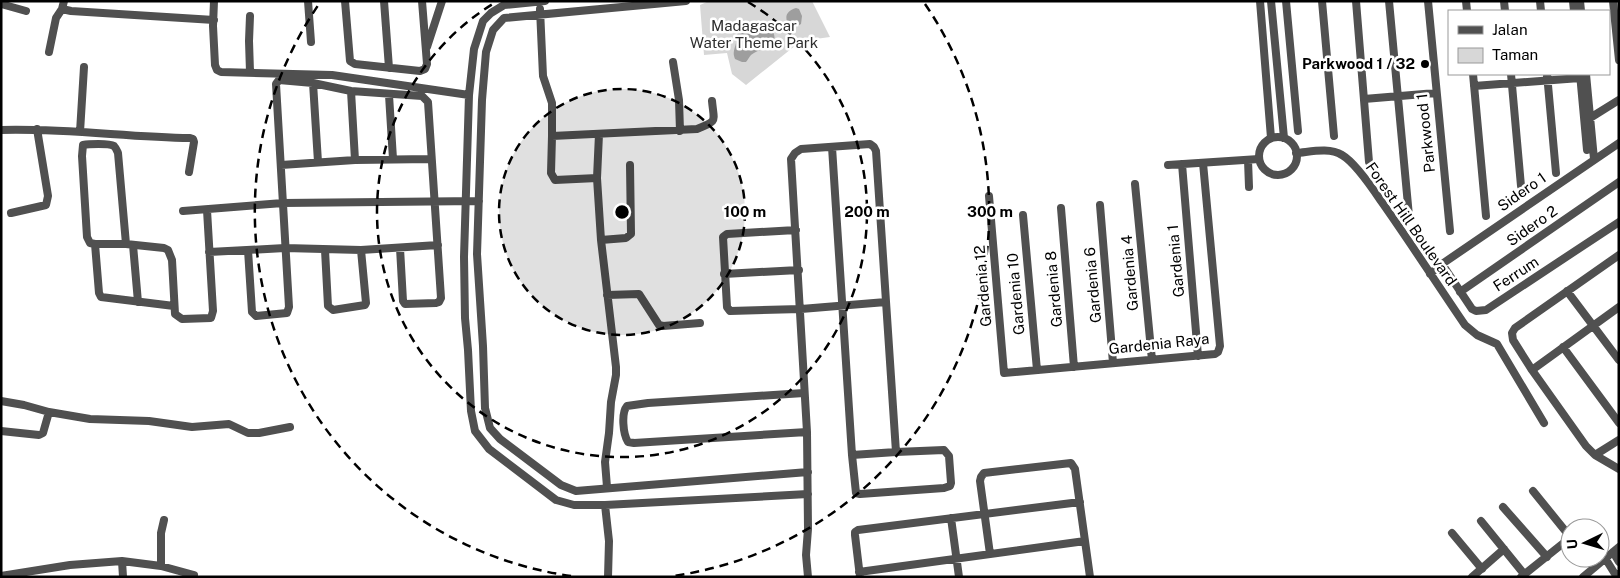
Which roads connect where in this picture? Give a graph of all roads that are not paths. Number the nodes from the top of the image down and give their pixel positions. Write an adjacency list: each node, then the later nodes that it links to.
1 (214, 1): 25 (street)
2 (308, 1): 26 (street)
3 (345, 1): 32 (street)
4 (384, 1): 32 (street)
5 (422, 1): 27 (street)
6 (442, 1): 27 (street)
7 (545, 1): 17 (street)
8 (686, 1): 22 (street)
9 (1260, 1): 58 (street)
10 (1271, 1): 59 (street)
11 (1286, 1): 53 (street)
12 (1322, 1): 57 (street)
13 (1356, 1): 46 (street)
14 (1389, 1): 45 (street)
15 (1428, 1): 42 (street, Parkwood 1)
16 (1613, 1): 29 (street)
17 (540, 2): 18 (street); 22 (street)
18 (504, 3): 24 (street); 44 (street)
19 (1, 4): 21 (street)
20 (63, 5): 25 (street); 28 (street)
21 (26, 11)
22 (540, 13): 24 (street); 56 (street)
23 (250, 16): 33 (street)
24 (504, 18): 86 (street)
25 (214, 20): 33 (street)
26 (311, 42)
27 (426, 51): 32 (street)
28 (49, 52)
29 (1619, 60)
30 (673, 62): 52 (street)
31 (84, 67): 54 (street)
32 (389, 68)
33 (250, 72): 44 (street)
34 (1473, 75): 40 (street)
35 (1511, 75): 39 (street)
36 (1582, 75): 37 (street); 49 (street); 62 (street)
37 (1547, 77): 39 (street); 78 (street)
38 (313, 83): 41 (street); 70 (street); 74 (street)
39 (1512, 83): 40 (street); 82 (street)
40 (1474, 86): 96 (street)
41 (351, 91): 43 (street); 67 (street)
42 (1436, 93): 45 (street); 99 (street, Parkwood 1)
43 (389, 95): 64 (street); 68 (street)
44 (469, 95): 85 (street)
45 (1398, 96): 46 (street); 95 (street)
46 (1364, 99): 71 (street)
47 (1619, 100): 49 (street)
48 (712, 101): 52 (street)
49 (1590, 118): 66 (street)
50 (37, 129): 51 (street); 54 (street); 93 (street)
51 (1, 130)
52 (680, 130): 55 (street)
53 (1298, 131)
54 (80, 132): 77 (street)
55 (599, 134): 56 (street); 79 (street)
56 (552, 136): 79 (street)
57 (1334, 136)
58 (1271, 138): 59 (street); 65 (street)
59 (1284, 138): 63 (street)
60 (1619, 143): 66 (street, Sidero 1)
61 (832, 147): 98 (street); 119 (street); 120 (street)
62 (1587, 150)
63 (1296, 153): 65 (street); 114 (street, Forest Hill Boulevard)
64 (393, 159): 67 (street); 68 (street)
65 (1259, 159): 69 (street)
66 (1594, 159): 111 (street, Sidero 1)
67 (355, 160): 70 (street)
68 (431, 160): 87 (street)
69 (1248, 160): 72 (street); 83 (street)
70 (318, 162): 74 (street)
71 (1369, 162)
72 (1203, 163): 73 (street); 128 (street, Gardenia Raya)
73 (1182, 164): 76 (street); 128 (street, Gardenia 1)
74 (280, 165): 88 (street)
75 (630, 165): 100 (street)
76 (1168, 165)
77 (189, 172)
78 (1556, 173)
79 (597, 178): 100 (street)
80 (1619, 182): 116 (street, Sidero 2)
81 (1135, 184): 129 (street, Gardenia 4)
82 (1521, 186)
83 (1249, 187)
84 (989, 196): 134 (street, Gardenia 12)
85 (466, 201): 86 (street); 87 (street); 153 (street)
86 (479, 201): 149 (street)
87 (435, 202): 88 (street); 103 (street)
88 (283, 204): 91 (street); 104 (street)
89 (1100, 205): 130 (street, Gardenia 6)
90 (1061, 208): 131 (street, Gardenia 8)
91 (207, 210): 92 (street); 109 (street)
92 (183, 211)
93 (10, 213)
94 (1023, 215): 132 (street, Gardenia 10)
95 (1409, 216)
96 (1486, 216)
97 (1619, 222): 116 (street, Ferrum)
98 (796, 230): 112 (street); 113 (street)
99 (1450, 231)
100 (601, 240): 117 (street)
101 (95, 244): 102 (street); 102 (street); 118 (street)
102 (130, 244): 118 (street); 121 (street)
103 (438, 245): 105 (street); 105 (street)
104 (286, 248): 106 (street); 106 (street); 107 (street)
105 (400, 248): 108 (street)
106 (248, 250): 109 (street)
107 (324, 250): 108 (street); 108 (street)
108 (361, 250)
109 (209, 252): 121 (street)
110 (1619, 255): 115 (street)
111 (1442, 264): 114 (street, Sidero 1); 116 (street, Ferrum)
112 (798, 270): 113 (street); 123 (street)
113 (724, 274): 123 (street)
114 (1430, 274): 138 (street, Forest Hill Boulevard)
115 (1567, 291): 125 (street); 133 (street)
116 (1460, 292)
117 (607, 295): 124 (street); 149 (street)
118 (138, 302): 121 (street)
119 (886, 302): 120 (street); 144 (street)
120 (842, 305): 123 (street); 145 (street)
121 (174, 306)
122 (1619, 307): 125 (street)
123 (801, 309): 135 (street)
124 (700, 323)
125 (1594, 325): 126 (street); 127 (street)
126 (1563, 347): 133 (street); 139 (street)
127 (1617, 355)
128 (1198, 356): 129 (street, Gardenia Raya)
129 (1152, 360): 130 (street, Gardenia Raya)
130 (1113, 363): 131 (street, Gardenia Raya)
131 (1074, 367): 132 (street, Gardenia Raya)
132 (1037, 370): 134 (street, Gardenia Raya)
133 (1532, 370): 146 (street)
134 (1004, 373)
135 (804, 392): 142 (street); 142 (street)
136 (1, 401): 137 (street)
137 (49, 412): 140 (street); 141 (street)
138 (1544, 422)
139 (1619, 423)
140 (290, 427)
141 (1, 431)
142 (807, 432): 148 (street)
143 (1619, 440): 146 (street)
144 (896, 452): 145 (street); 145 (street)
145 (852, 455)
146 (1595, 455): 147 (street)
147 (1619, 469)
148 (808, 472): 149 (street); 151 (street)
149 (607, 487)
150 (1533, 491): 164 (street)
151 (808, 494): 153 (street); 177 (street)
152 (1080, 502): 155 (street); 155 (street); 160 (street)
153 (605, 505): 176 (street)
154 (1502, 507): 164 (street)
155 (984, 514): 156 (street); 163 (street)
156 (951, 518): 165 (street); 171 (street)
157 (164, 520): 168 (street)
158 (1481, 521): 162 (street)
159 (1452, 533): 170 (street)
160 (1085, 541): 163 (street); 179 (street)
161 (1616, 549): 167 (street)
162 (1504, 550): 170 (street); 174 (street)
163 (990, 554): 165 (street)
164 (1547, 556): 174 (street)
165 (956, 558): 171 (street); 178 (street)
166 (122, 561): 168 (street); 173 (street); 175 (street)
167 (1619, 562)
168 (161, 566): 172 (street)
169 (1593, 568): 181 (street)
170 (1482, 569): 180 (street)
171 (859, 574)
172 (194, 575)
173 (1, 576)
174 (1523, 576)
175 (123, 577)
176 (608, 577)
177 (808, 577)
178 (959, 577)
179 (1090, 577)
180 (1472, 577)
181 (1583, 577)

